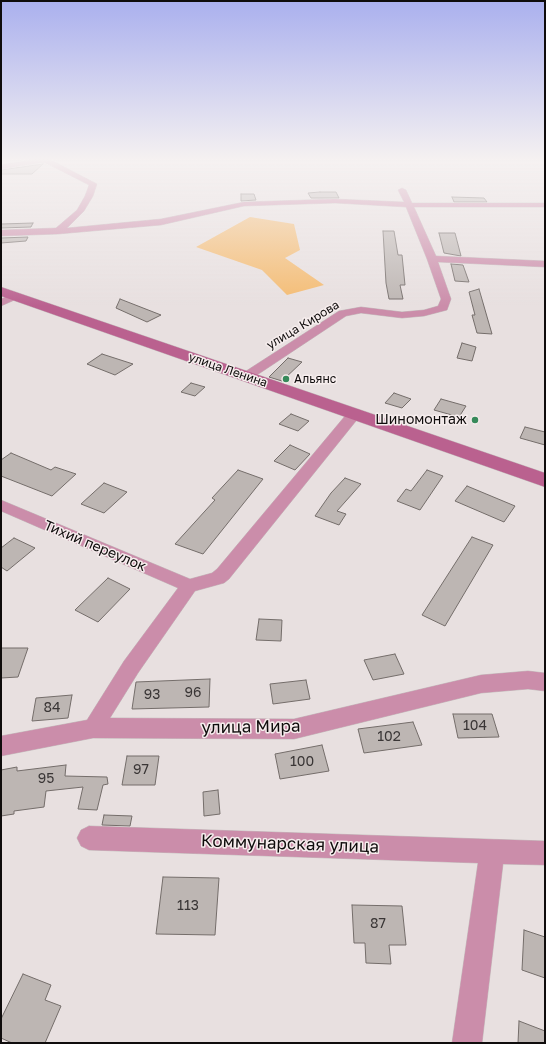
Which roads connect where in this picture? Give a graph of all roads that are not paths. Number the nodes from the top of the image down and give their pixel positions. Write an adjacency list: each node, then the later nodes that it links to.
1 (81, 209): 4 (street)
2 (222, 209): 4 (street)
3 (411, 209): 6 (street, улица Кирова)
4 (58, 231): 5 (street)
5 (1, 233)
6 (432, 258): 7 (street); 9 (street, улица Кирова)
7 (545, 264)
8 (6, 297): 9 (main road, улица Ленина)
9 (247, 376): 10 (main road, улица Ленина)
10 (355, 413): 11 (main road, улица Ленина); 13 (street)
11 (545, 480)
12 (1, 506): 13 (street, Тихий переулок)
13 (189, 586): 15 (street)
14 (545, 682): 15 (street, улица Мира)
15 (93, 728): 16 (street, улица Мира)
16 (1, 746)
17 (89, 838): 18 (street, Коммунарская улица)
18 (492, 851): 19 (street, Коммунарская улица); 20 (street)
19 (545, 853)
20 (467, 1043)

